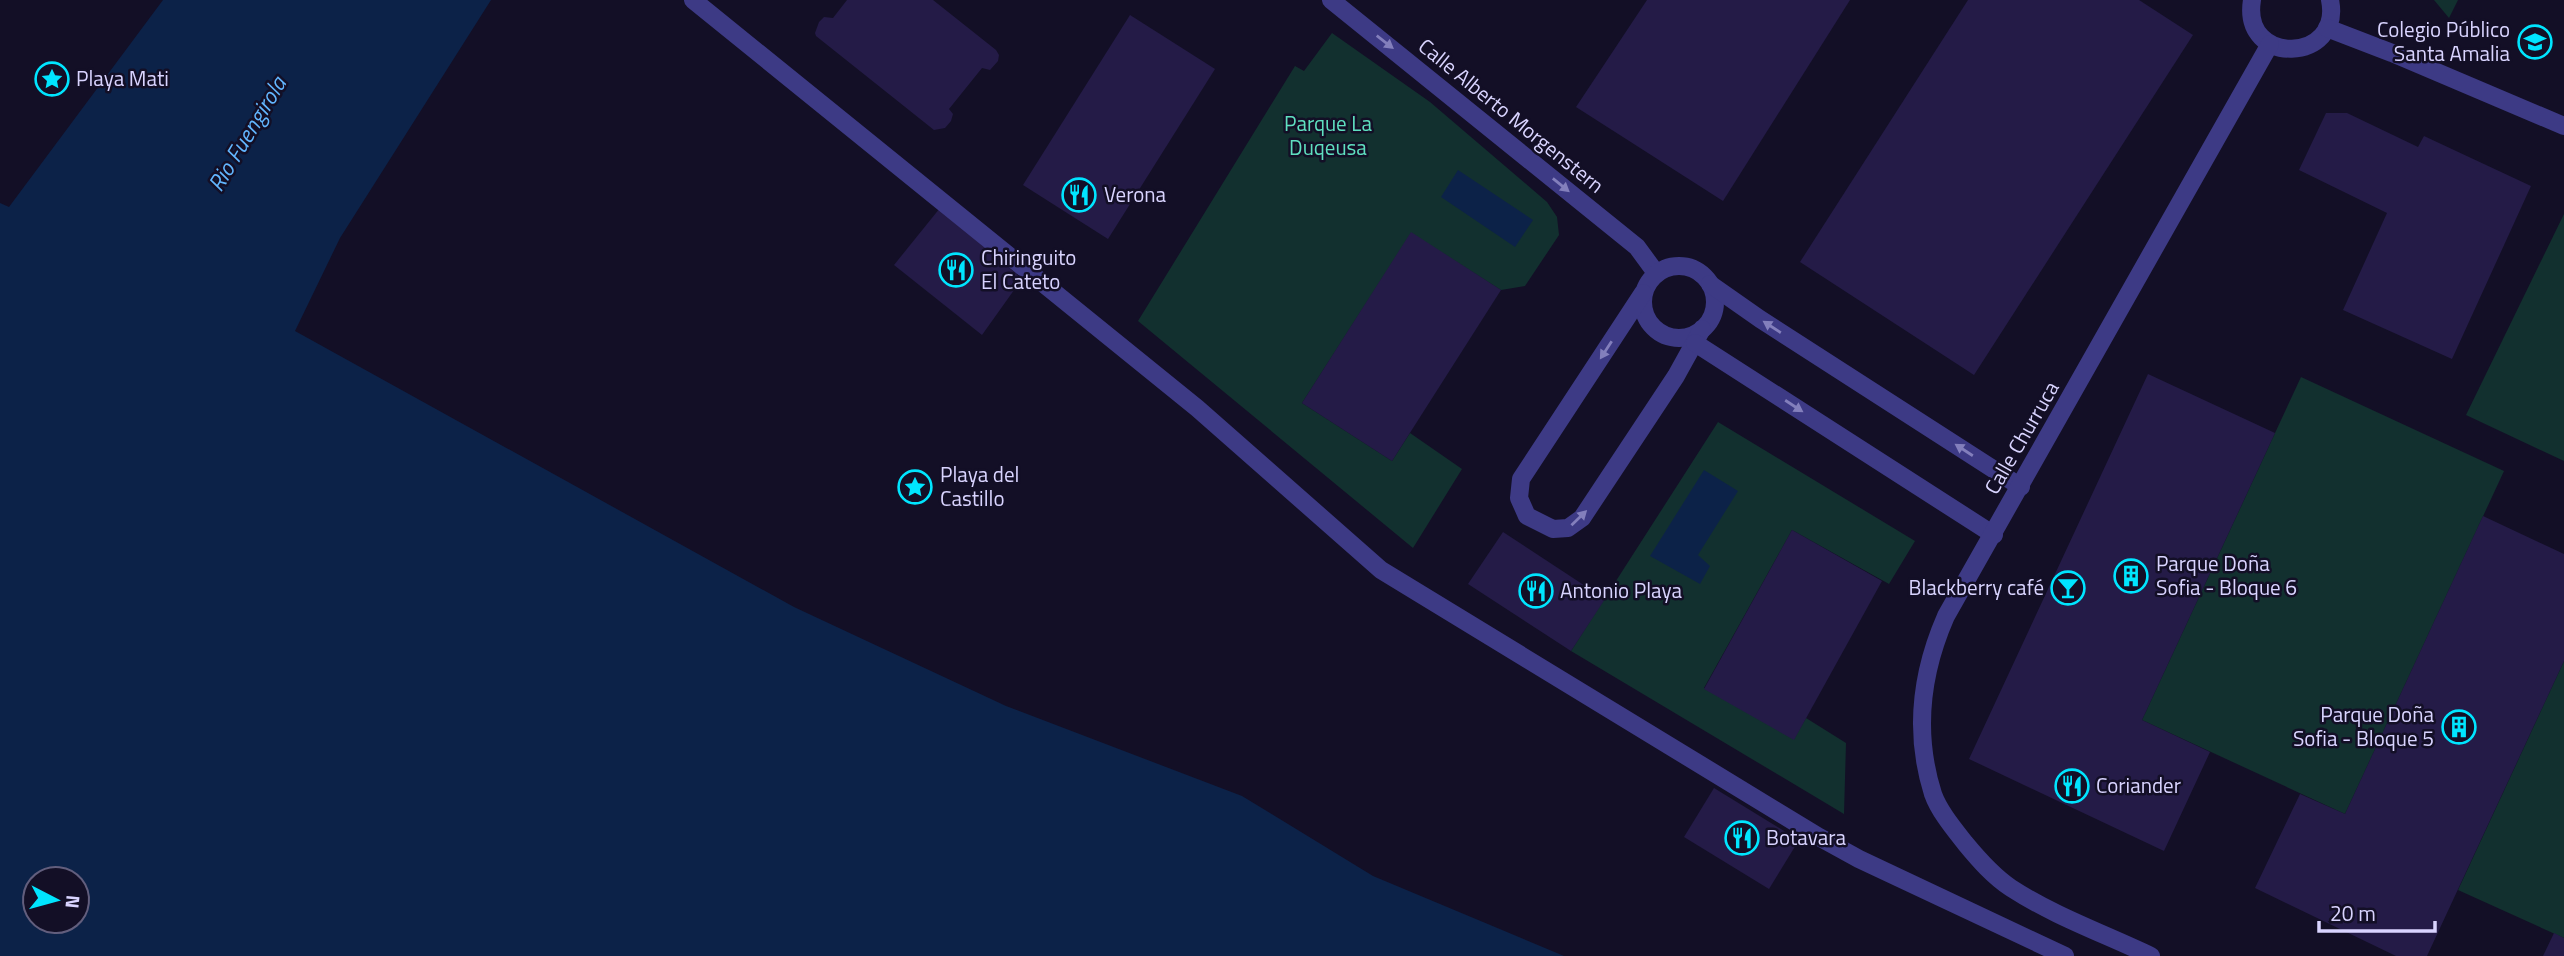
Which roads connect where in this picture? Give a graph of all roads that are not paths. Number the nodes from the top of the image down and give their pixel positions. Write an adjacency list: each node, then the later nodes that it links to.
1 (693, 0): 14 (street)
2 (1331, 0): 8 (street, Calle Alberto Morgenstern, one-way to 8)
3 (2252, 0): 6 (street)
4 (2330, 0): 5 (street)
5 (2327, 28): 6 (street); 7 (street)
6 (2270, 44): 12 (street, Calle Churruca)
7 (2564, 126)
8 (1656, 273): 9 (street); 10 (street)
9 (1710, 284): 11 (street); 12 (street, one-way to 9)
10 (1643, 293): 11 (street); 11 (street, one-way to 11)
11 (1699, 336): 13 (street, one-way to 13)
12 (2021, 487): 13 (street, Calle Churruca)
13 (1994, 535): 15 (street, Calle Churruca)
14 (2065, 956)
15 (2151, 956)

